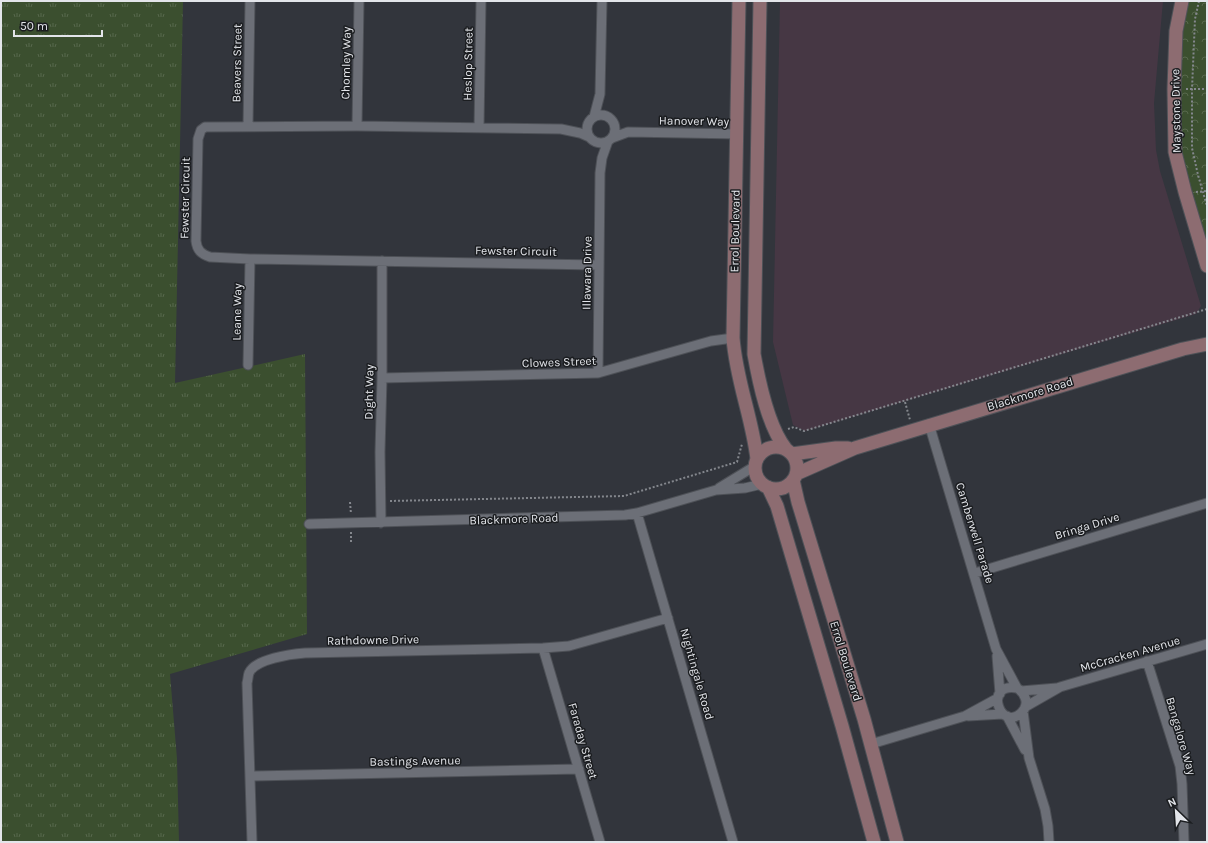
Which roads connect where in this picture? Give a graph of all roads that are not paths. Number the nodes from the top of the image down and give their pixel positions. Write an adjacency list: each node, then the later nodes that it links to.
1 (250, 1): 11 (street, Beavers Street)
2 (359, 1): 12 (street, Chomley Way)
3 (481, 1): 13 (street, Heslop Street)
4 (602, 1): 8 (street)
5 (739, 1): 16 (street, Errol Boulevard)
6 (760, 1): 31 (street, Errol Boulevard)
7 (1182, 1): 23 (street, Maystone Drive)
8 (600, 94): 9 (street); 10 (street)
9 (592, 119): 10 (street); 14 (street, Fewster Circuit); 17 (street)
10 (610, 119): 15 (street, Hanover Way); 18 (street)
11 (248, 126): 12 (street, Fewster Circuit); 20 (street, Fewster Circuit)
12 (358, 126): 13 (street, Fewster Circuit)
13 (479, 128): 14 (street, Fewster Circuit)
14 (561, 129): 17 (street, Fewster Circuit)
15 (649, 132): 16 (street, Hanover Way); 18 (street, Hanover Way)
16 (738, 134): 24 (street, Errol Boulevard)
17 (590, 138): 18 (street); 19 (street, Illawara Drive)
18 (610, 140): 19 (street, Illawara Drive)
19 (600, 173): 22 (street, Illawara Drive)
20 (250, 259): 21 (street, Fewster Circuit); 26 (street, Leane Way)
21 (382, 261): 22 (street, Fewster Circuit); 28 (street, Dight Way)
22 (598, 265): 27 (street, Illawara Drive)
23 (1207, 266)
24 (733, 338): 27 (street, Clowes Street); 32 (street, Errol Boulevard)
25 (1207, 344): 29 (street, Blackmore Road)
26 (248, 365)
27 (598, 373): 28 (street, Clowes Street)
28 (382, 378): 38 (street, Dight Way)
29 (929, 424): 30 (street, Blackmore Road); 40 (street, Camberwell Parade)
30 (855, 448): 31 (street, Blackmore Road); 33 (street, Blackmore Road)
31 (789, 452): 32 (street); 33 (street)
32 (756, 462): 34 (street); 35 (street, Blackmore Road)
33 (795, 477): 34 (street); 52 (street, Errol Boulevard)
34 (765, 486): 35 (street, Blackmore Road); 59 (street, Errol Boulevard)
35 (716, 490): 37 (street, Blackmore Road)
36 (1207, 503): 40 (street, Bringa Drive)
37 (637, 513): 38 (street, Blackmore Road); 41 (street, Nightingale Road)
38 (381, 523): 39 (street, Blackmore Road)
39 (309, 524)
40 (974, 573): 44 (street, Camberwell Parade)
41 (668, 618): 43 (street, Rathdowne Drive); 58 (street, Nightingale Road)
42 (1207, 644): 45 (street, McCracken Avenue)
43 (543, 648): 54 (street, Faraday Street); 55 (street, Rathdowne Drive)
44 (996, 649): 47 (street, Camberwell Parade); 48 (street, Camberwell Parade)
45 (1147, 661): 46 (street, McCracken Avenue); 62 (street, Bangalore Way)
46 (1060, 687): 47 (street, McCracken Avenue); 49 (street, McCracken Avenue)
47 (1019, 690): 48 (street); 49 (street)
48 (999, 696): 50 (street); 51 (street)
49 (1024, 709): 50 (street); 53 (street)
50 (1005, 715): 51 (street); 53 (street)
51 (965, 716): 52 (street)
52 (871, 744): 60 (street, Errol Boulevard)
53 (1029, 758): 61 (street)
54 (579, 769): 55 (street, Bastings Avenue); 57 (street, Faraday Street)
55 (251, 776): 56 (street, Rathdowne Drive)
56 (252, 842)
57 (600, 842)
58 (733, 842)
59 (874, 842)
60 (897, 842)
61 (1049, 842)
62 (1184, 842)

